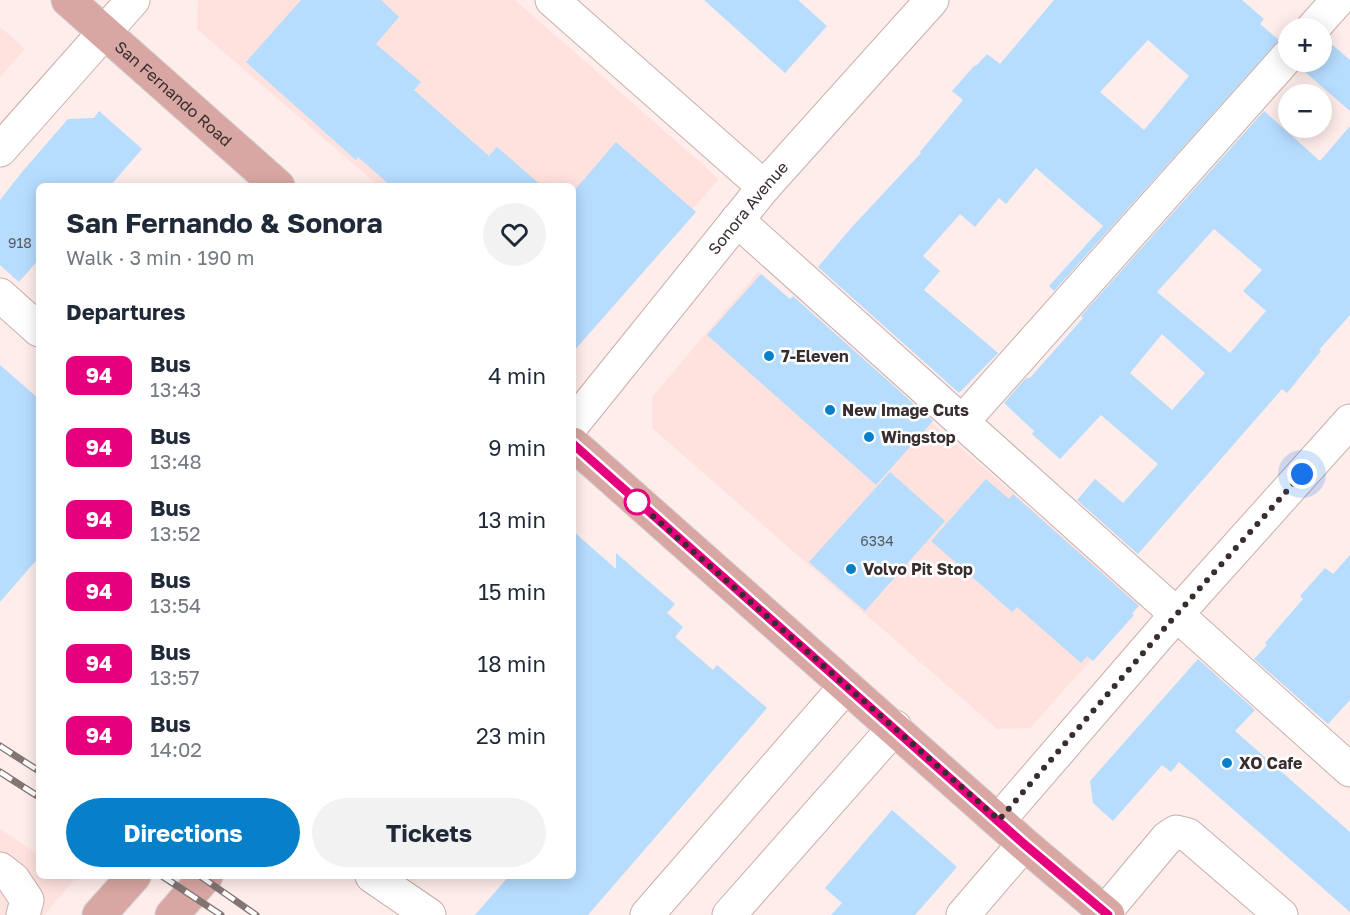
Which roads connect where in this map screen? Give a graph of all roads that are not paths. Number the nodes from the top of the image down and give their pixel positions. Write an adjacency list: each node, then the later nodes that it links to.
1 (68, 0): 7 (main road, San Fernando Road)
2 (133, 0): 7 (street)
3 (552, 0): 11 (street)
4 (932, 0): 11 (street, Sonora Avenue)
5 (1338, 0): 6 (street)
6 (1322, 18)
7 (105, 31): 9 (street); 10 (main road, San Fernando Road)
8 (1278, 67): 17 (street)
9 (0, 150)
10 (275, 183)
11 (764, 187): 12 (street, Sonora Avenue)
12 (737, 220): 15 (street, Sonora Avenue); 17 (street)
13 (0, 295): 14 (street)
14 (36, 327)
15 (576, 420)
16 (1350, 421): 19 (street)
17 (962, 422): 19 (street)
18 (576, 447): 20 (main road)
19 (1176, 615): 22 (street); 23 (street)
20 (846, 686): 21 (main road); 34 (street)
21 (895, 727): 23 (main road); 35 (street)
22 (1350, 770)
23 (999, 820): 24 (main road)
24 (1024, 844): 29 (main road); 36 (street)
25 (0, 869): 30 (street)
26 (131, 879): 31 (main road)
27 (203, 879): 32 (main road)
28 (376, 879): 33 (street)
29 (1106, 914): 37 (street)
30 (23, 915)
31 (99, 915)
32 (172, 915)
33 (429, 915)
34 (647, 915)
35 (729, 915)
36 (963, 915)
37 (1281, 915)

